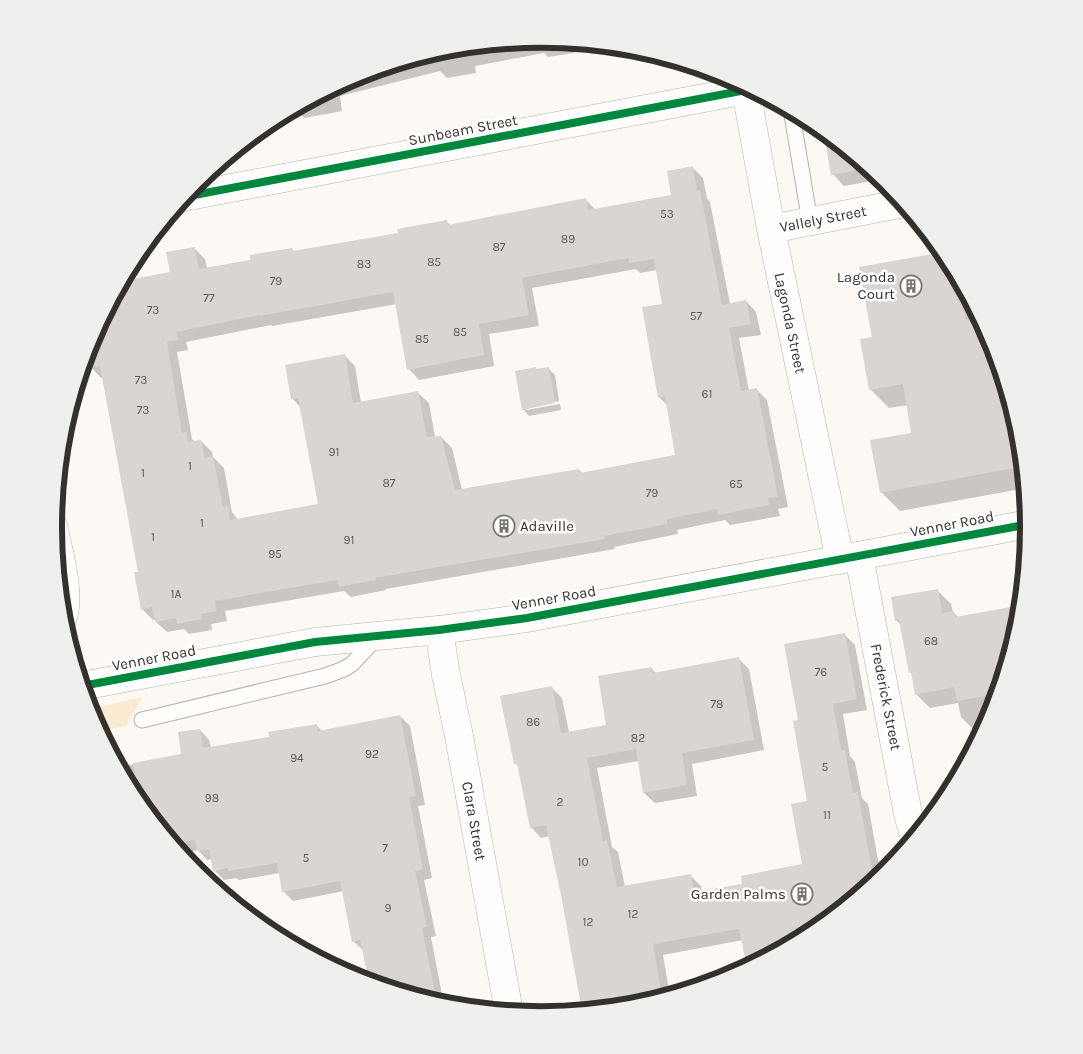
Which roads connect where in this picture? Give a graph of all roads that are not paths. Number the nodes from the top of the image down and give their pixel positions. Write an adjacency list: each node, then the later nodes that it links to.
1 (738, 90): 4 (street, Sunbeam Street)
2 (747, 94): 7 (street, Lagonda Street)
3 (793, 119): 6 (lane)
4 (196, 195)
5 (896, 205): 6 (street, Vallely Street)
6 (810, 222): 7 (street, Vallely Street)
7 (771, 229): 9 (street, Lagonda Street)
8 (1021, 526): 9 (street, Venner Road)
9 (849, 558): 10 (street, Venner Road); 14 (street, Frederick Street)
10 (439, 630): 11 (street, Venner Road); 15 (street, Clara Street)
11 (379, 635): 12 (street, Venner Road); 13 (lane)
12 (88, 685)
13 (142, 720)
14 (913, 830)
15 (508, 1005)

